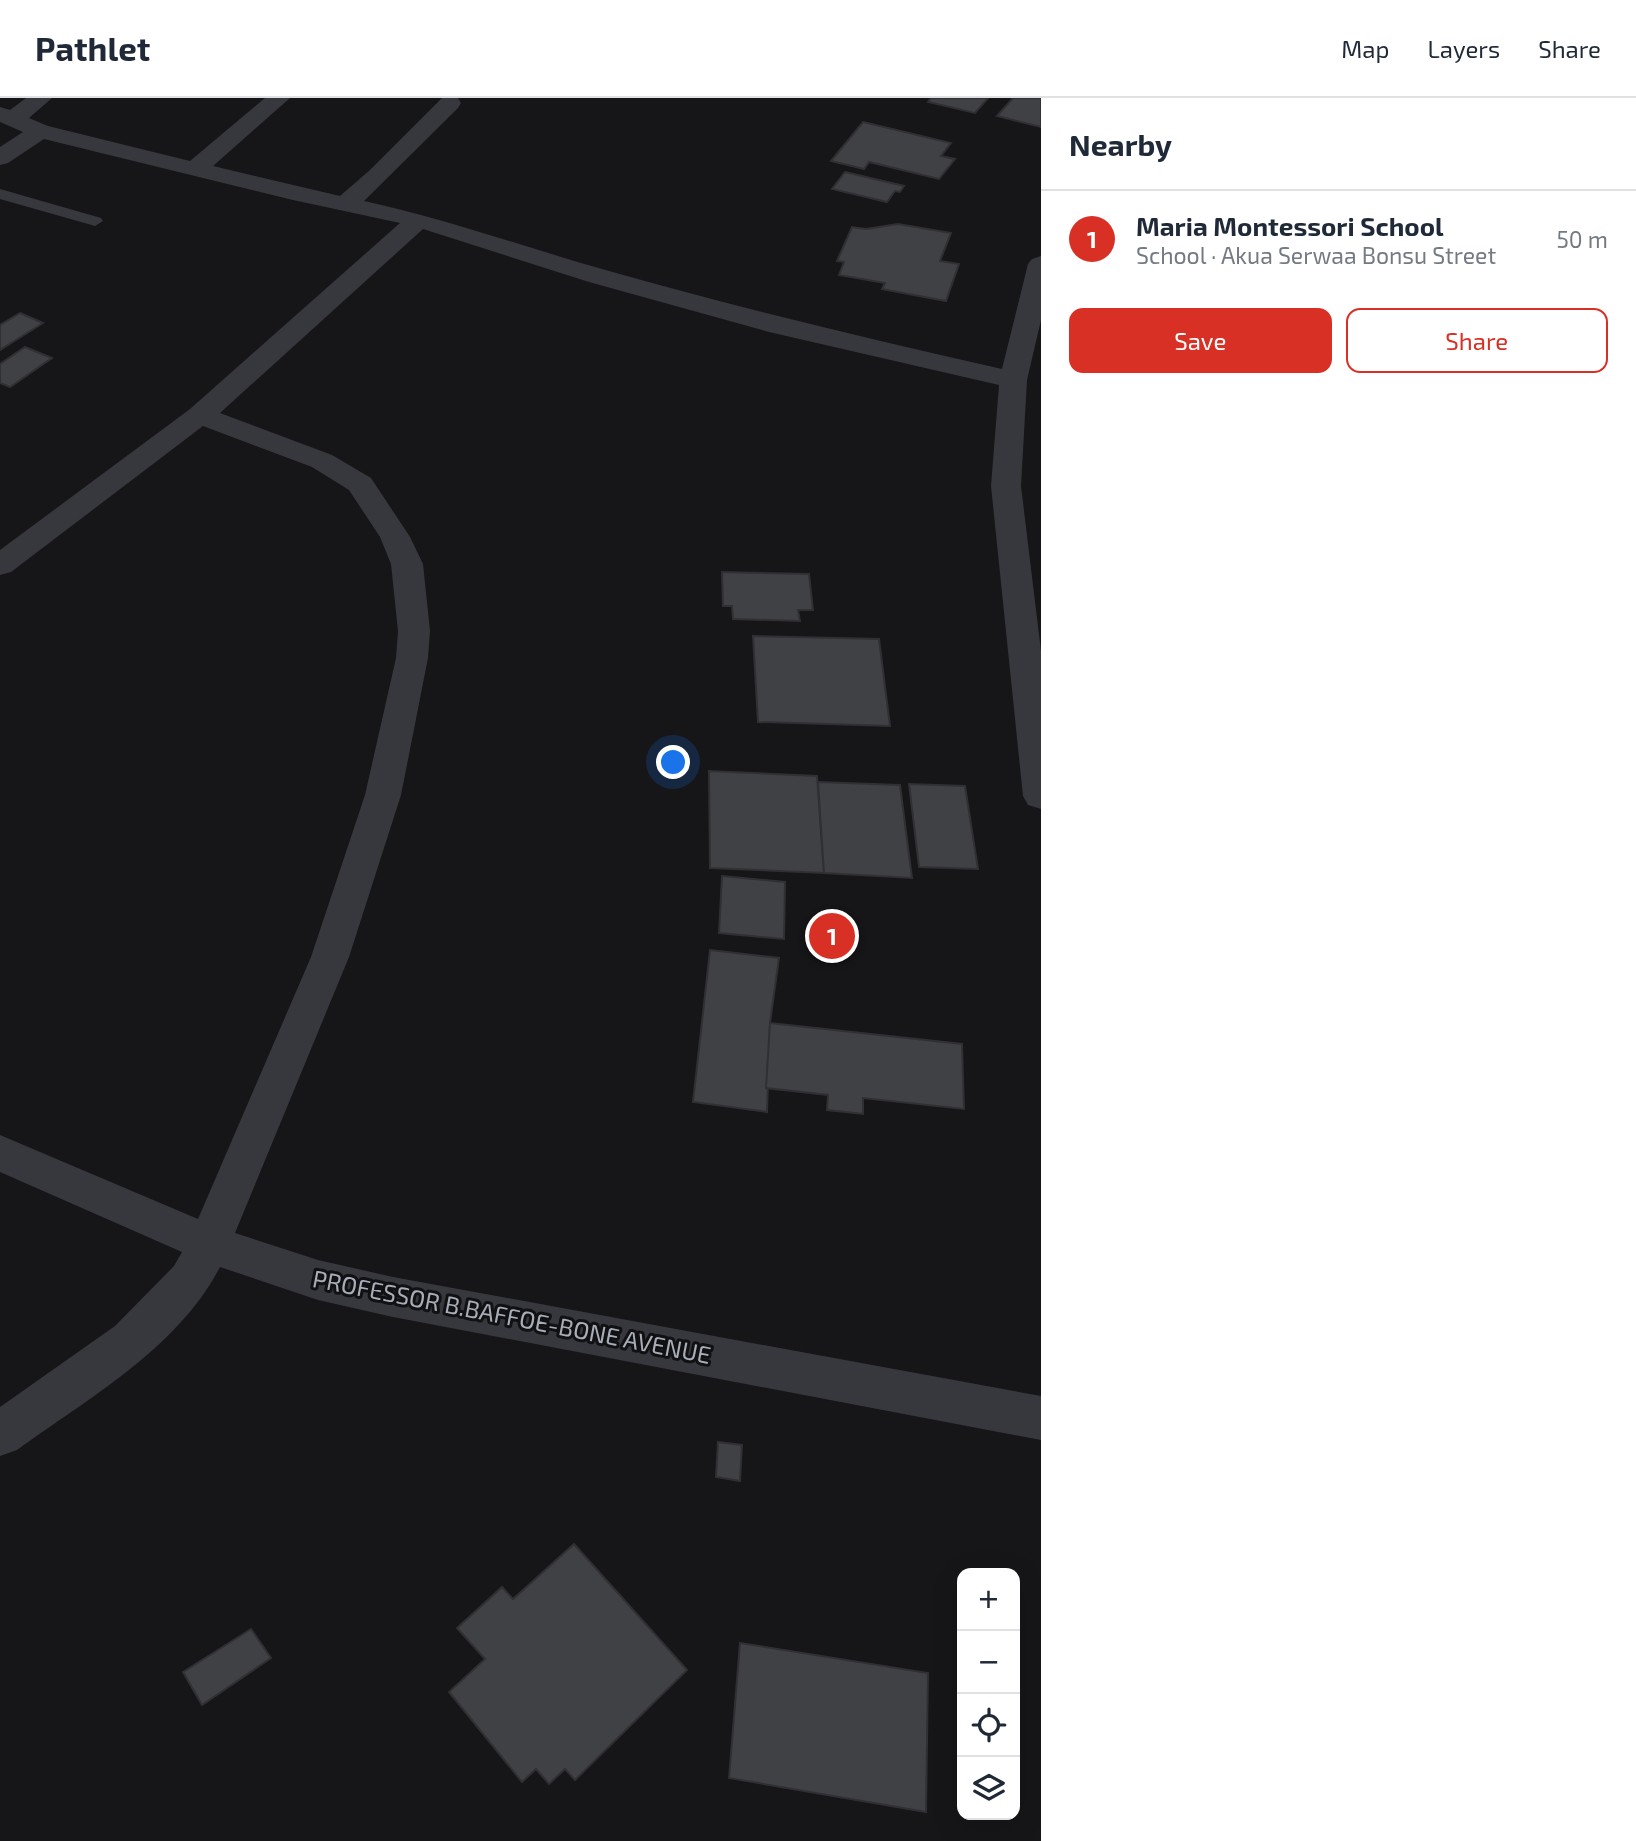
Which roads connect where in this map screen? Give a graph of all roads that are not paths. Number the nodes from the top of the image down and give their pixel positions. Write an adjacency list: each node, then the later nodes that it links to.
1 (41, 98): 4 (street)
2 (279, 98): 7 (street)
3 (450, 103): 9 (street)
4 (6, 117): 5 (street)
5 (40, 131): 6 (street); 7 (street)
6 (0, 158)
7 (195, 169): 9 (street)
8 (0, 194): 11 (lane)
9 (345, 204): 10 (street)
10 (419, 220): 13 (street); 14 (street)
11 (95, 221)
12 (1041, 264): 13 (street)
13 (1013, 380): 16 (street)
14 (200, 415): 15 (street); 18 (street)
15 (0, 565)
16 (1041, 796)
17 (0, 1153): 18 (street, PROFESSOR B.BAFFOE-BONE AVENUE)
18 (209, 1244): 19 (street, PROFESSOR B.BAFFOE-BONE AVENUE); 20 (street)
19 (1041, 1418)
20 (0, 1434)

